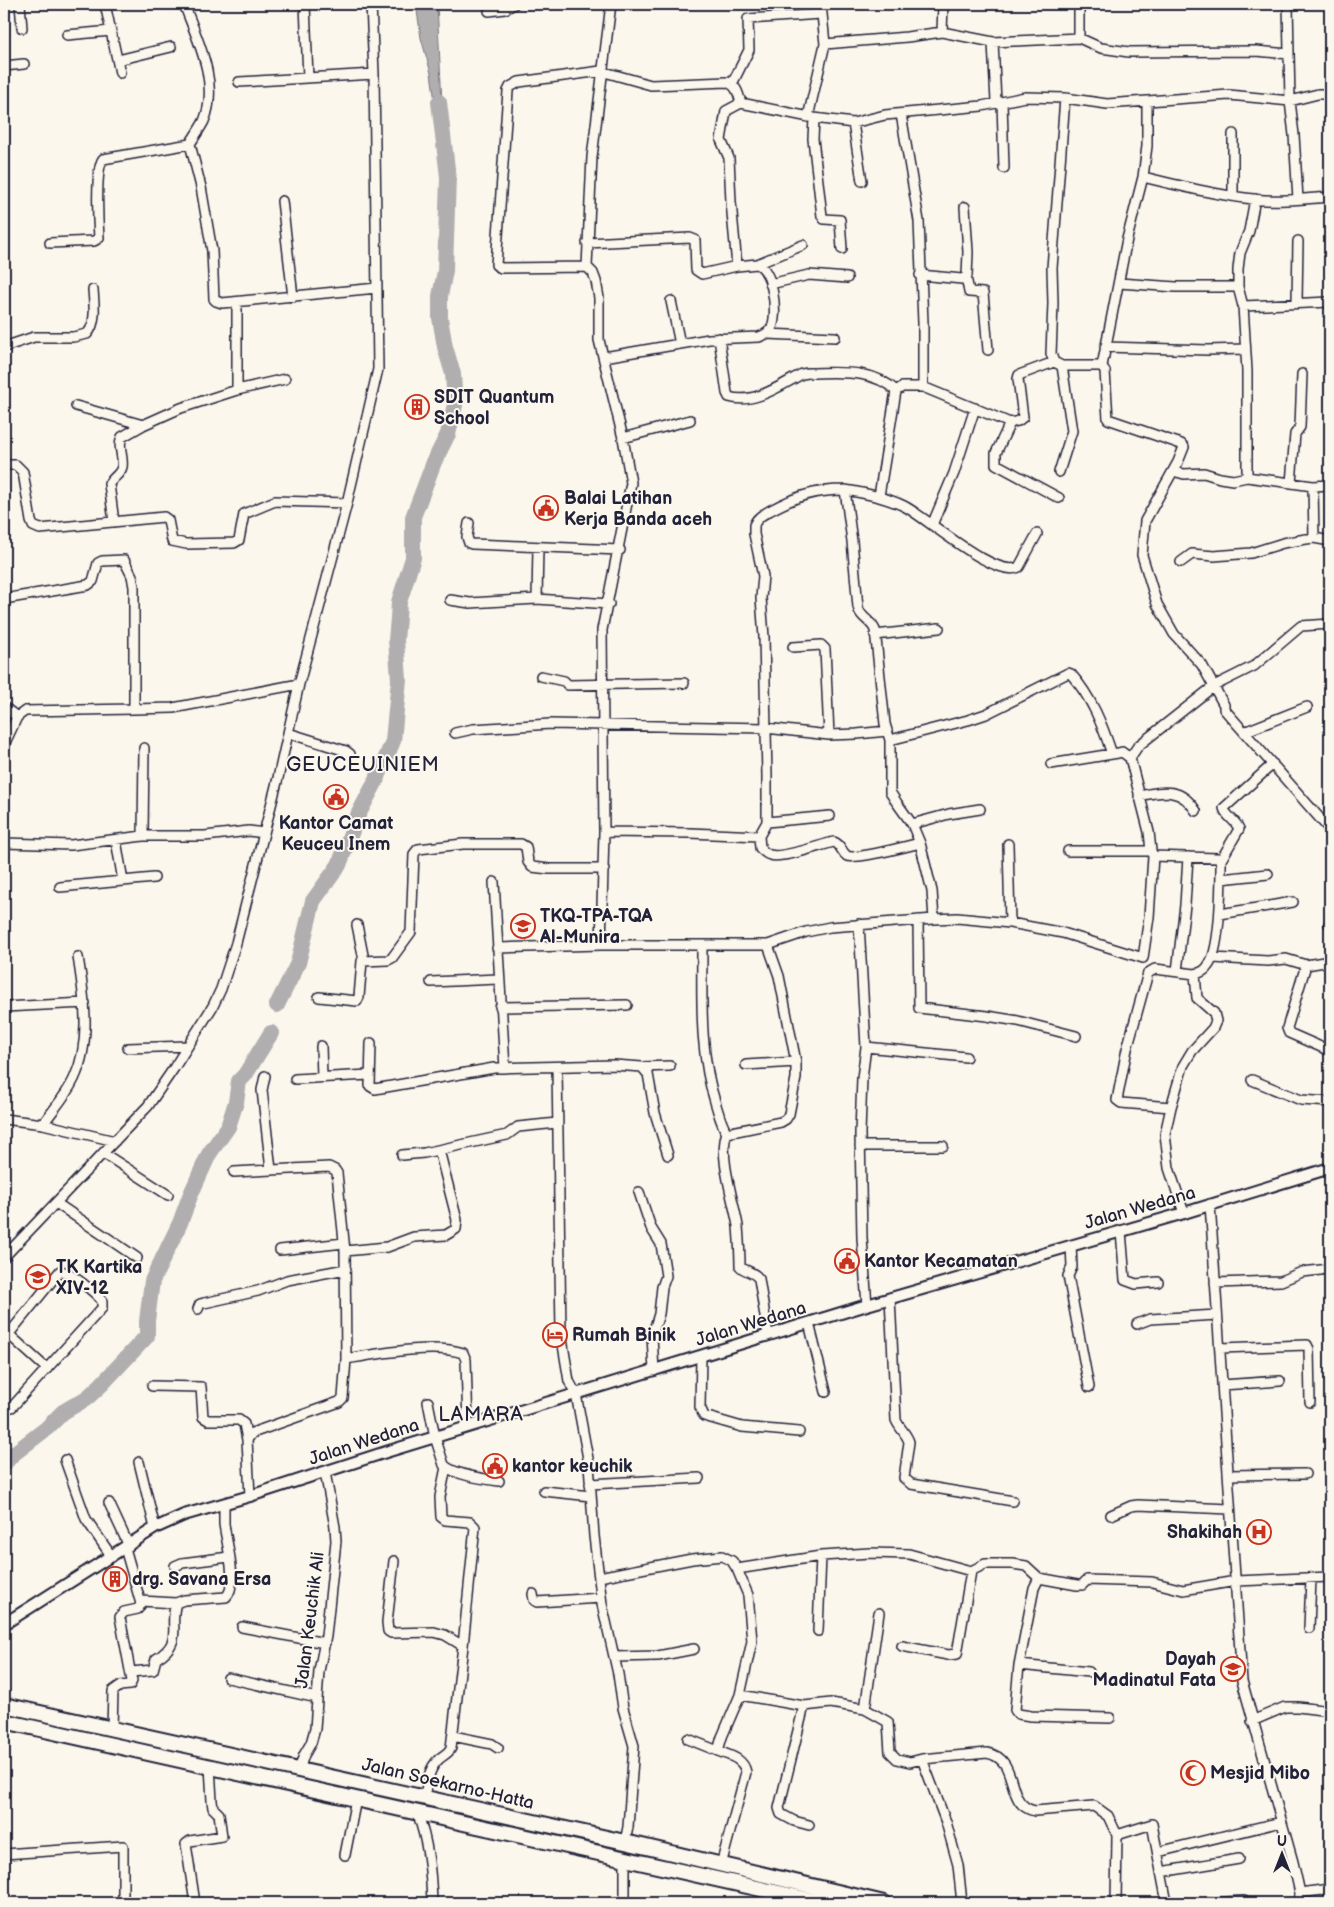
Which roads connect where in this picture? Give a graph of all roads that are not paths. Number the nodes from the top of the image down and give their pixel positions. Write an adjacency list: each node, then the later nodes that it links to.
1 (20, 4): 14 (street)
2 (105, 4): 15 (street)
3 (184, 4): 42 (street)
4 (305, 4): 29 (street)
5 (371, 4): 28 (street)
6 (514, 4): 12 (street)
7 (611, 4): 26 (street)
8 (822, 4): 13 (street)
9 (943, 4): 16 (street)
10 (1079, 4): 18 (street)
11 (1288, 4): 22 (street)
12 (489, 11)
13 (822, 14): 20 (street); 31 (street)
14 (22, 28)
15 (111, 31): 17 (street); 23 (street)
16 (942, 32): 19 (street); 20 (street)
17 (67, 35)
18 (1078, 38): 19 (street); 22 (street)
19 (993, 42): 35 (street)
20 (824, 44): 39 (street)
21 (171, 47): 23 (street)
22 (1289, 54): 34 (street)
23 (118, 60): 27 (street)
24 (24, 64): 25 (street)
25 (4, 66)
26 (602, 71): 31 (street); 54 (street); 59 (street)
27 (120, 73)
28 (374, 74): 29 (street); 66 (street)
29 (308, 78): 30 (street)
30 (239, 82)
31 (732, 84): 37 (street)
32 (1330, 94): 34 (street)
33 (1065, 98): 35 (street); 36 (street); 83 (street)
34 (1290, 101): 36 (street); 49 (street)
35 (999, 102): 38 (street); 43 (street)
36 (1147, 102): 44 (street)
37 (741, 103): 39 (street); 58 (street)
38 (901, 114): 40 (street); 60 (street)
39 (811, 118): 40 (street); 56 (street)
40 (853, 123): 45 (street)
41 (1234, 134): 46 (street)
42 (190, 144): 53 (street); 70 (street)
43 (1004, 168)
44 (1143, 178): 46 (street); 63 (street)
45 (862, 181)
46 (1233, 196): 48 (street)
47 (1330, 197): 49 (street)
48 (1255, 199): 49 (street); 65 (street)
49 (1298, 200)
50 (282, 201): 68 (street)
51 (966, 207): 61 (street)
52 (1298, 241): 71 (street)
53 (50, 243)
54 (587, 243): 58 (street); 59 (street)
55 (803, 245): 57 (street)
56 (842, 249)
57 (757, 264): 58 (street); 64 (street)
58 (738, 266)
59 (587, 267): 82 (street)
60 (920, 276): 61 (street); 87 (street)
61 (966, 277): 81 (street)
62 (847, 278): 64 (street)
63 (1119, 282): 65 (street); 78 (street)
64 (770, 284): 74 (street)
65 (1238, 287): 73 (street)
66 (377, 288): 68 (street); 106 (street)
67 (94, 290): 79 (street)
68 (293, 297): 70 (street)
69 (671, 301): 77 (street)
70 (237, 302): 88 (street)
71 (1297, 302): 72 (street); 73 (street)
72 (1330, 302)
73 (1243, 306): 80 (street)
74 (767, 334): 75 (street); 76 (street)
75 (835, 337)
76 (719, 338): 77 (street); 89 (street)
77 (680, 344): 82 (street)
78 (1106, 346): 80 (street); 84 (street)
79 (4, 347)
80 (1245, 349): 99 (street)
81 (988, 350)
82 (604, 357): 95 (street)
83 (1058, 364): 84 (street); 93 (street); 98 (street)
84 (1102, 366): 97 (street)
85 (1302, 374): 100 (street)
86 (285, 379): 88 (street)
87 (923, 387): 89 (street); 91 (street)
88 (238, 390): 94 (street)
89 (896, 391): 104 (street)
90 (76, 406): 94 (street)
91 (975, 408): 93 (street); 109 (street)
92 (690, 420): 95 (street)
93 (1010, 423): 105 (street)
94 (142, 425): 107 (street)
95 (623, 438): 114 (street)
96 (4, 465): 107 (street)
97 (1173, 471): 99 (street); 128 (street)
98 (1059, 472)
99 (1247, 478): 100 (street)
100 (1291, 483): 102 (street)
101 (1330, 485): 102 (street)
102 (1313, 486): 111 (street)
103 (845, 490): 104 (street); 122 (street); 134 (street)
104 (879, 496): 109 (street)
105 (1059, 498)
106 (347, 503): 107 (street); 126 (street)
107 (114, 522)
108 (469, 523): 113 (street)
109 (932, 525): 110 (street)
110 (1037, 534)
111 (1314, 538): 112 (street); 115 (street)
112 (1330, 541)
113 (538, 547): 114 (street); 117 (street)
114 (620, 550): 119 (street)
115 (1181, 562)
116 (4, 599): 131 (street)
117 (536, 599): 118 (street); 119 (street)
118 (450, 600)
119 (609, 604): 127 (street)
120 (1330, 624): 128 (street)
121 (939, 628): 122 (street)
122 (875, 635): 139 (street)
123 (793, 647): 138 (street)
124 (541, 676): 127 (street)
125 (684, 683): 127 (street)
126 (299, 684): 131 (street); 136 (street)
127 (602, 686): 133 (street)
128 (1214, 686): 135 (street); 144 (street)
129 (4, 707): 132 (street)
130 (1307, 707): 135 (street)
131 (134, 709): 132 (street)
132 (17, 717): 140 (street)
133 (602, 725): 134 (street); 137 (street); 154 (street)
134 (766, 728): 138 (street); 151 (street)
135 (1244, 732): 146 (street)
136 (288, 733): 142 (street); 155 (street)
137 (455, 733)
138 (829, 735): 139 (street)
139 (889, 735): 143 (street); 152 (street)
140 (4, 745)
141 (144, 748): 156 (street)
142 (350, 754)
143 (1112, 754): 144 (street); 145 (street)
144 (1130, 758): 147 (street)
145 (1051, 764)
146 (1272, 764): 153 (street); 165 (street)
147 (1140, 796): 149 (street); 163 (street)
148 (980, 808): 152 (street)
149 (1196, 812)
150 (830, 816): 151 (street)
151 (767, 822): 157 (street)
152 (912, 824): 160 (street)
153 (1330, 830)
154 (604, 832): 157 (street); 166 (street)
155 (264, 833): 156 (street); 202 (street)
156 (143, 836): 158 (street)
157 (760, 836): 160 (street)
158 (116, 840): 159 (street); 170 (street)
159 (4, 843)
160 (920, 843): 175 (street)
161 (1008, 844): 177 (street)
162 (1068, 851): 163 (street)
163 (1152, 854): 164 (street); 185 (street)
164 (1188, 857): 165 (street); 191 (street)
165 (1221, 860): 169 (street)
166 (604, 869): 180 (street); 187 (street)
167 (1268, 874): 169 (street)
168 (154, 878): 170 (street)
169 (1221, 879): 174 (street)
170 (123, 881): 172 (street)
171 (494, 882): 183 (street)
172 (60, 887)
173 (1293, 902): 174 (street)
174 (1220, 914): 186 (street)
175 (934, 919): 176 (street); 177 (street)
176 (918, 920): 178 (street); 200 (street)
177 (1010, 923): 185 (street)
178 (859, 924): 182 (street); 204 (street)
179 (358, 925): 187 (street)
180 (602, 945): 181 (street); 183 (street)
181 (702, 945): 182 (street); 224 (street)
182 (768, 945): 208 (street)
183 (497, 948): 193 (street)
184 (78, 956): 196 (street)
185 (1144, 957): 190 (street)
186 (1212, 958): 189 (street); 192 (street)
187 (364, 960): 195 (street)
188 (1330, 961): 189 (street)
189 (1306, 965): 206 (street)
190 (1152, 970): 191 (street); 220 (street)
191 (1177, 971): 192 (street)
192 (1195, 974): 220 (street)
193 (498, 978): 194 (street); 199 (street)
194 (431, 982)
195 (320, 997)
196 (85, 1004): 198 (street); 223 (street)
197 (627, 1005): 199 (street)
198 (4, 1007)
199 (500, 1008): 212 (street)
200 (1076, 1036)
201 (370, 1043): 214 (street)
202 (187, 1046): 205 (street); 225 (street)
203 (321, 1046): 216 (street)
204 (866, 1047): 207 (street); 226 (street)
205 (128, 1048)
206 (1330, 1051)
207 (966, 1057)
208 (796, 1062): 209 (street); 224 (street)
209 (746, 1064)
210 (670, 1066): 211 (street)
211 (642, 1067): 213 (street); 231 (street)
212 (505, 1068): 213 (street); 214 (street)
213 (556, 1068): 222 (street)
214 (369, 1075): 216 (street)
215 (265, 1076): 233 (street)
216 (322, 1077): 217 (street)
217 (294, 1079)
218 (1252, 1080): 219 (street)
219 (1330, 1102)
220 (1171, 1107): 239 (street)
221 (4, 1119): 223 (street)
222 (556, 1123): 228 (street); 268 (street)
223 (43, 1124): 225 (street)
224 (727, 1133): 257 (street)
225 (115, 1141): 229 (street)
226 (860, 1146): 227 (street); 251 (street)
227 (943, 1146)
228 (439, 1150): 230 (street); 242 (street)
229 (103, 1153): 236 (street); 237 (street)
230 (402, 1155)
231 (668, 1156)
232 (1330, 1168): 238 (street, Jalan Wedana)
233 (271, 1170): 234 (street); 242 (street)
234 (234, 1172)
235 (639, 1192): 262 (street)
236 (168, 1195)
237 (56, 1202): 244 (street); 245 (street)
238 (1210, 1204): 239 (street, Jalan Wedana); 249 (street)
239 (1184, 1213): 240 (street, Jalan Wedana)
240 (1121, 1230): 241 (street, Jalan Wedana); 248 (street)
241 (1071, 1246): 250 (street, Jalan Wedana); 266 (street)
242 (345, 1247): 243 (street); 246 (street)
243 (280, 1250)
244 (4, 1257)
245 (137, 1258)
246 (346, 1269): 252 (street); 260 (street)
247 (1330, 1269): 249 (street)
248 (1158, 1282)
249 (1215, 1283): 253 (street)
250 (890, 1298): 251 (street, Jalan Wedana); 288 (street)
251 (866, 1305): 254 (street, Jalan Wedana)
252 (198, 1309)
253 (1217, 1314): 255 (street); 258 (street)
254 (809, 1323): 257 (street, Jalan Wedana); 267 (street)
255 (1137, 1324)
256 (6, 1332): 261 (street); 261 (street)
257 (768, 1336): 259 (street, Jalan Wedana)
258 (1220, 1348): 264 (street); 270 (street)
259 (701, 1356): 262 (street, Jalan Wedana); 273 (street)
260 (346, 1359): 272 (street); 275 (street)
261 (47, 1368): 271 (street)
262 (654, 1371): 268 (street, Jalan Wedana)
263 (1280, 1381): 264 (street)
264 (1222, 1385): 281 (street)
265 (152, 1386): 275 (street)
266 (1089, 1386)
267 (826, 1392)
268 (576, 1394): 272 (street, Jalan Wedana); 284 (street)
269 (428, 1402): 274 (street)
270 (1310, 1402)
271 (12, 1407)
272 (468, 1427): 274 (street, Jalan Wedana)
273 (798, 1432)
274 (435, 1437): 278 (street); 279 (street, Jalan Wedana)
275 (247, 1440): 286 (street)
276 (65, 1460): 296 (street)
277 (139, 1462): 293 (street)
278 (446, 1467): 283 (street); 317 (street)
279 (325, 1472): 286 (street, Jalan Wedana); 316 (street, Jalan Keuchik Ali)
280 (1305, 1474): 281 (street)
281 (1229, 1475): 291 (street)
282 (699, 1478): 284 (street)
283 (498, 1481)
284 (590, 1484): 287 (street)
285 (544, 1491): 287 (street)
286 (250, 1496): 290 (street, Jalan Wedana)
287 (591, 1496): 302 (street)
288 (1013, 1501)
289 (109, 1503): 294 (street)
290 (224, 1504): 293 (street, Jalan Wedana); 297 (street)
291 (1230, 1509): 292 (street); 306 (street)
292 (1111, 1515)
293 (155, 1528): 294 (street, Jalan Wedana)
294 (127, 1547): 296 (street, Jalan Wedana); 309 (street)
295 (821, 1556): 300 (street); 301 (street); 315 (street)
296 (112, 1557): 312 (street, Jalan Wedana)
297 (229, 1557): 299 (street); 310 (street)
298 (394, 1561): 317 (street)
299 (175, 1566)
300 (738, 1569): 302 (street); 325 (street)
301 (971, 1571): 304 (street); 318 (street)
302 (599, 1577): 308 (street)
303 (1330, 1577): 305 (street)
304 (1039, 1578): 306 (street); 321 (street)
305 (1311, 1578): 306 (street); 314 (street)
306 (1236, 1581): 332 (street)
307 (532, 1594): 308 (street)
308 (602, 1598): 320 (street)
309 (141, 1601): 310 (street); 322 (street)
310 (176, 1603): 322 (street)
311 (879, 1613): 329 (street)
312 (4, 1624)
313 (242, 1628): 316 (street)
314 (1309, 1628)
315 (818, 1631)
316 (325, 1643): 326 (street, Jalan Keuchik Ali)
317 (463, 1646): 335 (street)
318 (902, 1646)
319 (694, 1649): 320 (street)
320 (614, 1657): 350 (street)
321 (1019, 1664): 323 (street); 331 (street)
322 (131, 1672): 334 (street)
323 (1089, 1672)
324 (228, 1678): 326 (street)
325 (740, 1695): 328 (street); 338 (street)
326 (317, 1698): 341 (street, Jalan Keuchik Ali)
327 (4, 1705): 334 (highway, Jalan Soekarno-Hatta)
328 (804, 1706): 329 (street); 347 (street)
329 (865, 1709): 339 (street)
330 (1330, 1712): 332 (street)
331 (1110, 1718)
332 (1252, 1721): 346 (street)
333 (4, 1722): 340 (highway, Jalan Soekarno-Hatta)
334 (112, 1729): 341 (highway, Jalan Soekarno-Hatta)
335 (453, 1736): 337 (street); 342 (street)
336 (688, 1739): 338 (street)
337 (498, 1748)
338 (718, 1750): 356 (street)
339 (922, 1759): 349 (street); 367 (street)
340 (210, 1766): 343 (highway, Jalan Soekarno-Hatta); 362 (street)
341 (299, 1770): 342 (highway, Jalan Soekarno-Hatta)
342 (425, 1798): 345 (highway, Jalan Soekarno-Hatta)
343 (356, 1799): 344 (highway, Jalan Soekarno-Hatta); 353 (street)
344 (417, 1812): 348 (highway, Jalan Soekarno-Hatta); 363 (street)
345 (515, 1818): 348 (highway); 350 (highway, Jalan Soekarno-Hatta)
346 (1281, 1822): 351 (street); 359 (street)
347 (809, 1825)
348 (512, 1833): 354 (highway, Jalan Soekarno-Hatta)
349 (1117, 1835): 351 (street); 368 (street)
350 (625, 1842): 356 (highway, Jalan Soekarno-Hatta)
351 (1158, 1852): 357 (street)
352 (4, 1854): 361 (street)
353 (345, 1854)
354 (625, 1858): 364 (street); 365 (highway, Jalan Soekarno-Hatta)
355 (1239, 1859): 357 (street)
356 (721, 1865): 366 (highway, Jalan Soekarno-Hatta)
357 (1161, 1872): 369 (street)
358 (1330, 1889): 359 (street)
359 (1300, 1893): 371 (street)
360 (1244, 1901): 370 (street)
361 (123, 1903)
362 (195, 1903)
363 (432, 1903)
364 (624, 1903)
365 (824, 1903)
366 (884, 1903)
367 (962, 1903)
368 (1116, 1903)
369 (1167, 1903)
370 (1209, 1903)
371 (1299, 1903)

